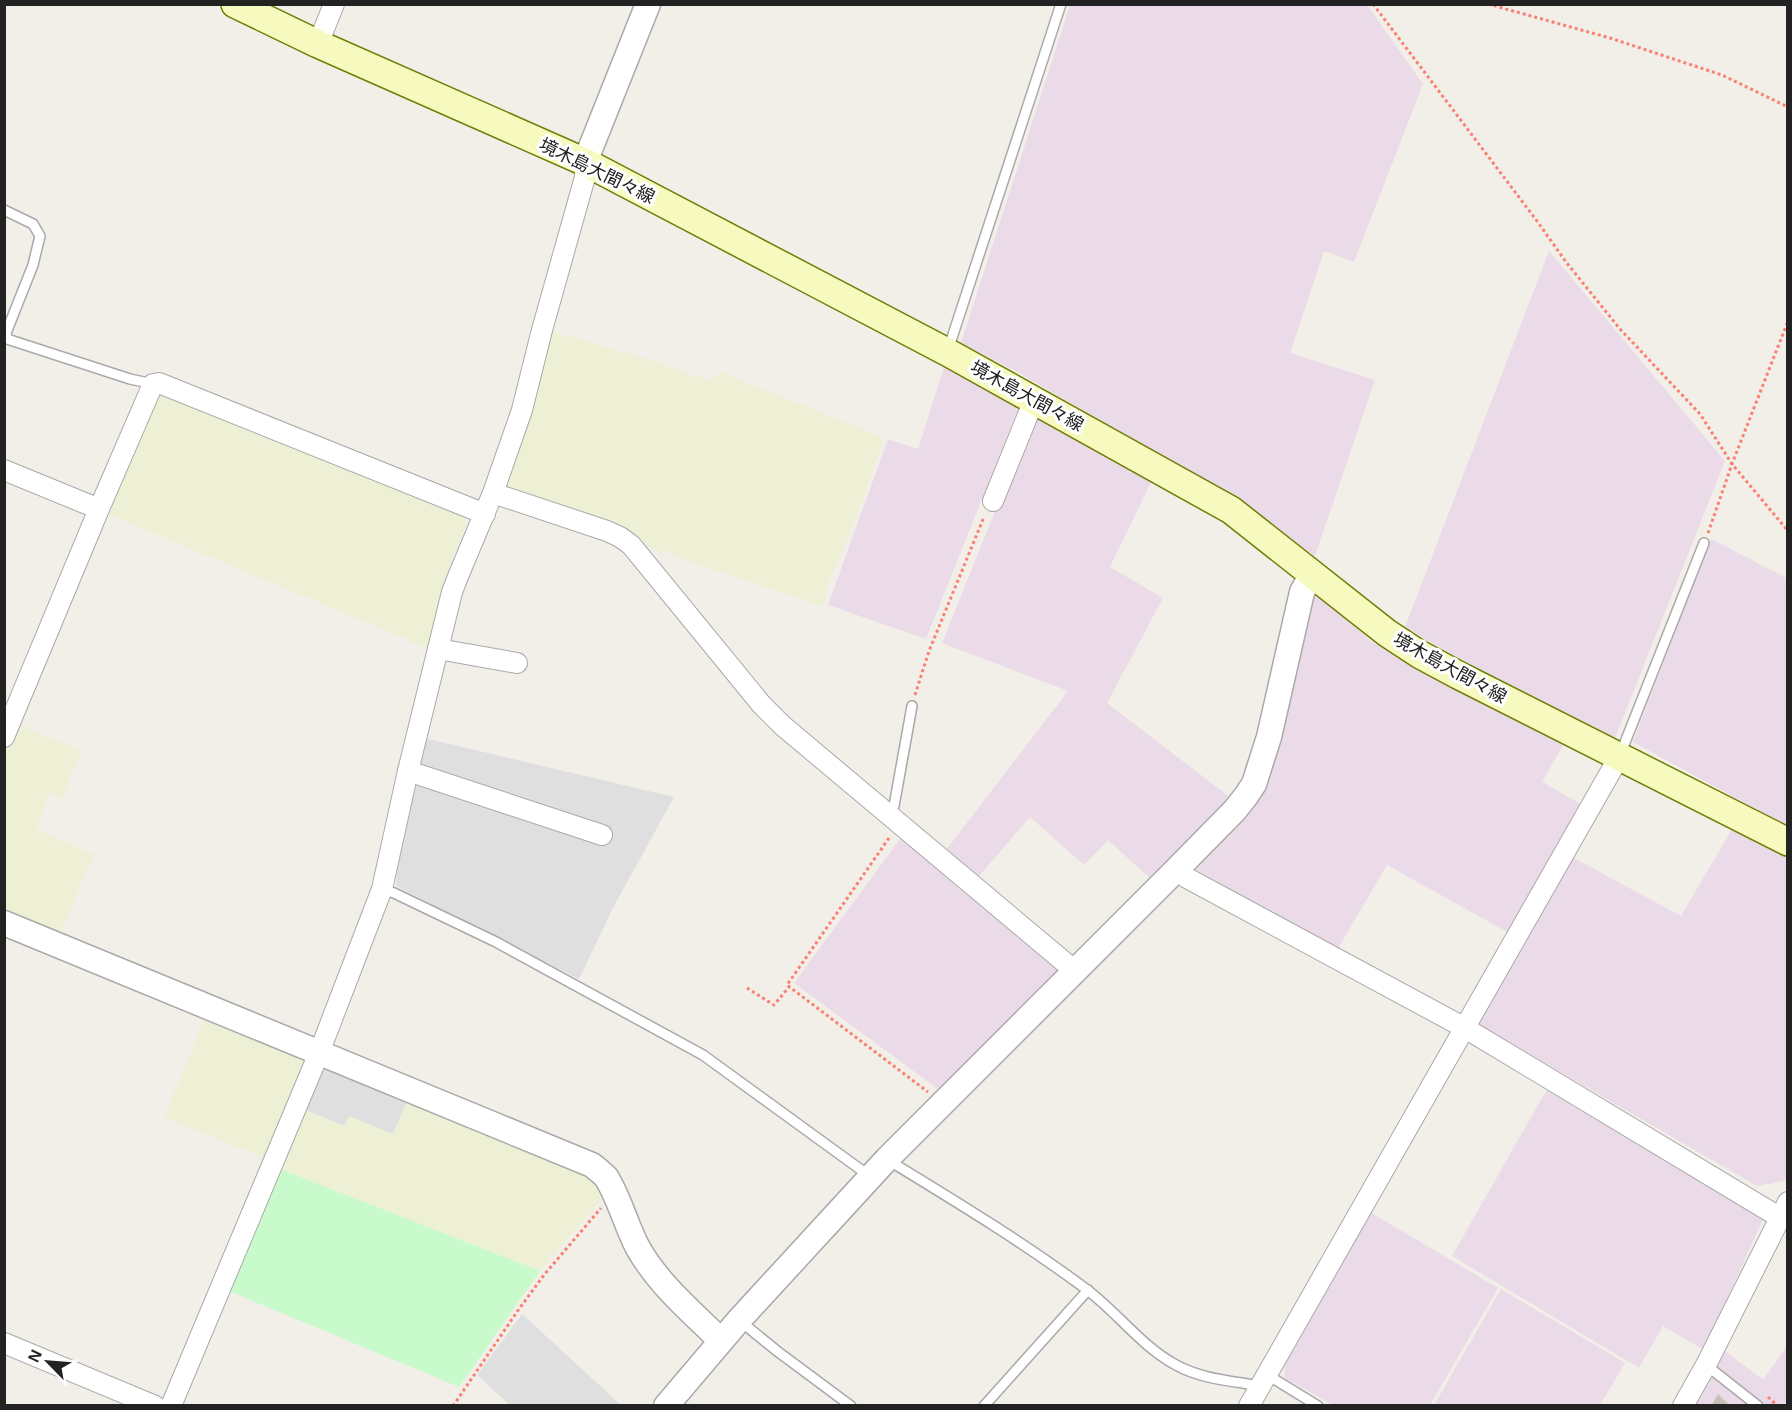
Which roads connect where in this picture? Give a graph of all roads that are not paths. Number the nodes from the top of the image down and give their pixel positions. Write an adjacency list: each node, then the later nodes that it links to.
1 (235, 4): 5 (main road, 境木島大間々線)
2 (334, 4): 5 (street)
3 (648, 4): 6 (street)
4 (1061, 4): 8 (lane)
5 (318, 44): 6 (main road, 境木島大間々線)
6 (585, 162): 8 (main road, 境木島大間々線); 12 (street)
7 (4, 210): 9 (lane)
8 (947, 352): 10 (main road, 境木島大間々線)
9 (153, 384): 14 (street); 15 (street)
10 (1034, 400): 13 (street); 17 (main road, 境木島大間々線)
11 (4, 470): 14 (street)
12 (493, 494): 15 (street); 24 (street)
13 (993, 501)
14 (99, 508): 21 (street)
15 (485, 514): 18 (street)
16 (1704, 543): 22 (lane)
17 (1314, 575): 22 (main road, 境木島大間々線); 27 (street)
18 (438, 649): 19 (street); 23 (street)
19 (518, 663)
20 (912, 706): 24 (lane)
21 (4, 737)
22 (1619, 757): 26 (main road, 境木島大間々線); 31 (street)
23 (408, 771): 25 (street); 28 (street)
24 (893, 819): 30 (street)
25 (602, 836)
26 (1788, 842)
27 (1177, 869): 30 (street); 31 (street)
28 (382, 889): 32 (street); 34 (lane)
29 (4, 923): 32 (street)
30 (1075, 972): 33 (street)
31 (1464, 1028): 35 (street); 41 (street)
32 (319, 1053): 38 (street); 43 (street)
33 (887, 1159): 34 (street); 36 (lane)
34 (870, 1178): 37 (street)
35 (1783, 1210): 40 (street)
36 (1088, 1290): 41 (lane); 46 (lane)
37 (739, 1320): 38 (street); 45 (lane)
38 (721, 1341): 44 (street)
39 (4, 1343): 42 (street)
40 (1706, 1365): 49 (street); 50 (lane)
41 (1263, 1380): 47 (street); 48 (lane)
42 (155, 1406)
43 (171, 1406)
44 (666, 1406)
45 (851, 1406)
46 (984, 1406)
47 (1249, 1406)
48 (1318, 1406)
49 (1683, 1406)
50 (1758, 1406)

